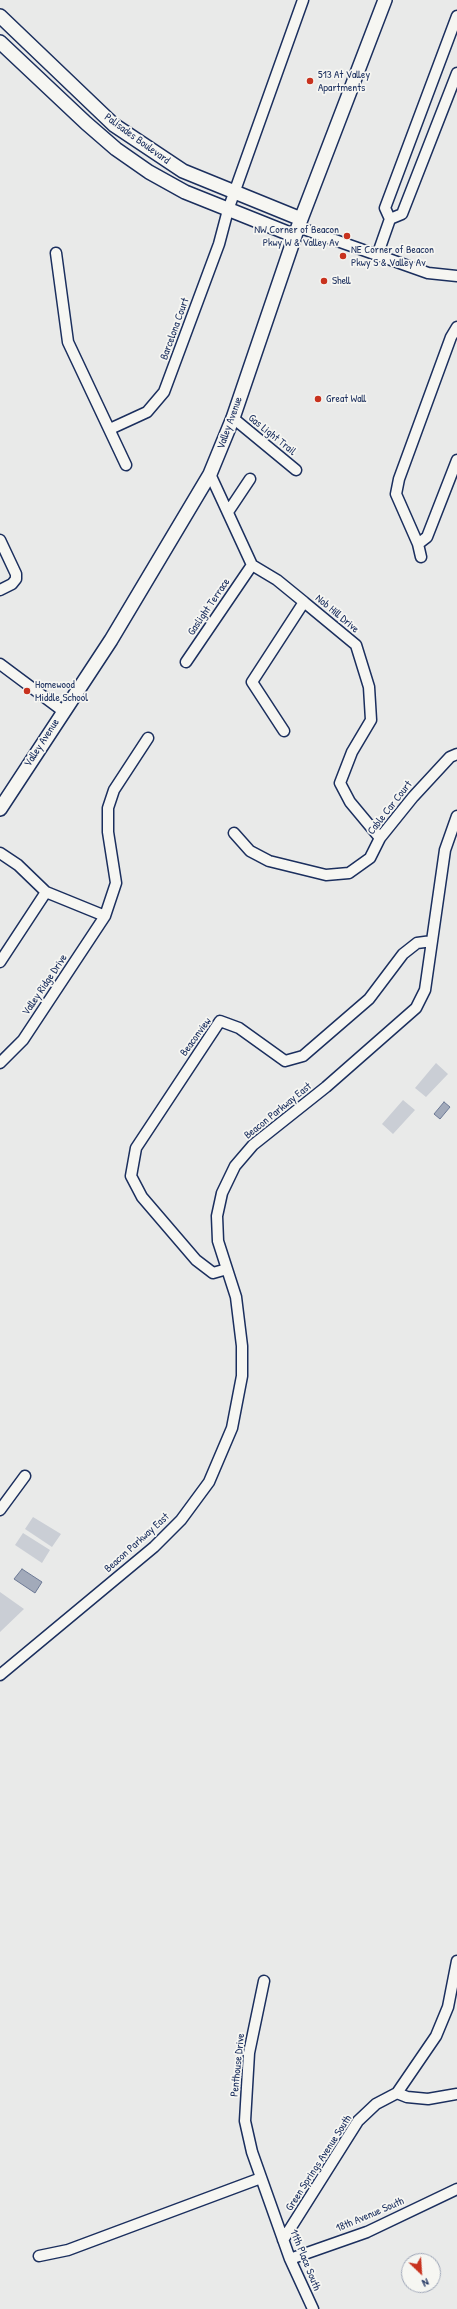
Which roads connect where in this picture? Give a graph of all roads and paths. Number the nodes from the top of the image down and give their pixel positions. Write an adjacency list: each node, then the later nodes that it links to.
1 (304, 0): 7 (street, Barcelona Court)
2 (385, 0): 10 (main road, Valley Avenue)
3 (0, 16): 7 (main road, Palisades Boulevard)
4 (457, 16): 9 (street)
5 (0, 42): 8 (main road, Palisades Boulevard)
6 (457, 73): 9 (street)
7 (234, 193): 8 (street, Barcelona Court); 10 (main road, Palisades Boulevard)
8 (228, 210): 10 (main road, Palisades Boulevard); 16 (street, Barcelona Court)
9 (390, 219): 12 (street)
10 (298, 227): 12 (street); 15 (main road, Valley Avenue)
11 (56, 253): 16 (street)
12 (377, 256): 13 (street)
13 (457, 276)
14 (457, 327): 24 (street)
15 (233, 418): 19 (street, Gas Light Trail); 20 (main road, Valley Avenue)
16 (110, 429): 18 (street)
17 (457, 460): 24 (street)
18 (126, 464)
19 (296, 470)
20 (210, 474): 22 (street); 32 (main road, Valley Avenue)
21 (250, 479): 22 (street)
22 (228, 512): 26 (street)
23 (0, 540): 27 (street)
24 (418, 544): 25 (street)
25 (421, 558)
26 (252, 565): 29 (street, Nob Hill Drive); 30 (street, Gaslight Terrace)
27 (0, 590): 28 (street)
28 (0, 595)
29 (304, 602): 33 (street, Nob Hill Drive); 39 (street, Nob Hill Drive)
30 (186, 662)
31 (0, 664): 32 (street)
32 (63, 711): 36 (main road, Valley Avenue)
33 (284, 731)
34 (148, 738): 42 (street, Valley Ridge Drive)
35 (457, 754): 39 (street, Cable Car Court)
36 (0, 809)
37 (457, 816): 43 (street, Beacon Parkway East)
38 (234, 833): 39 (street, Cable Car Court)
39 (380, 838)
40 (0, 853): 41 (street)
41 (46, 892): 42 (street); 44 (street)
42 (105, 916): 45 (street, Valley Ridge Drive)
43 (432, 941): 46 (street, Beacon Parkway East); 46 (street, Beaconview)
44 (0, 962)
45 (0, 1063)
46 (227, 1269): 49 (street, Beacon Parkway East)
47 (24, 1476): 48 (street)
48 (0, 1510)
49 (0, 1675)
50 (457, 1961): 52 (street, Green Springs Avenue South)
51 (264, 1981): 54 (street, Penthouse Drive)
52 (397, 2093): 53 (street); 57 (street, Green Springs Avenue South)
53 (457, 2094)
54 (252, 2152): 55 (street, 11th Place South)
55 (261, 2178): 57 (street, 11th Place South); 58 (street)
56 (457, 2189): 59 (street, 18th Avenue South)
57 (283, 2240): 59 (street, 11th Place South)
58 (39, 2256)
59 (290, 2259): 60 (street, 11th Place South)
60 (313, 2309)

